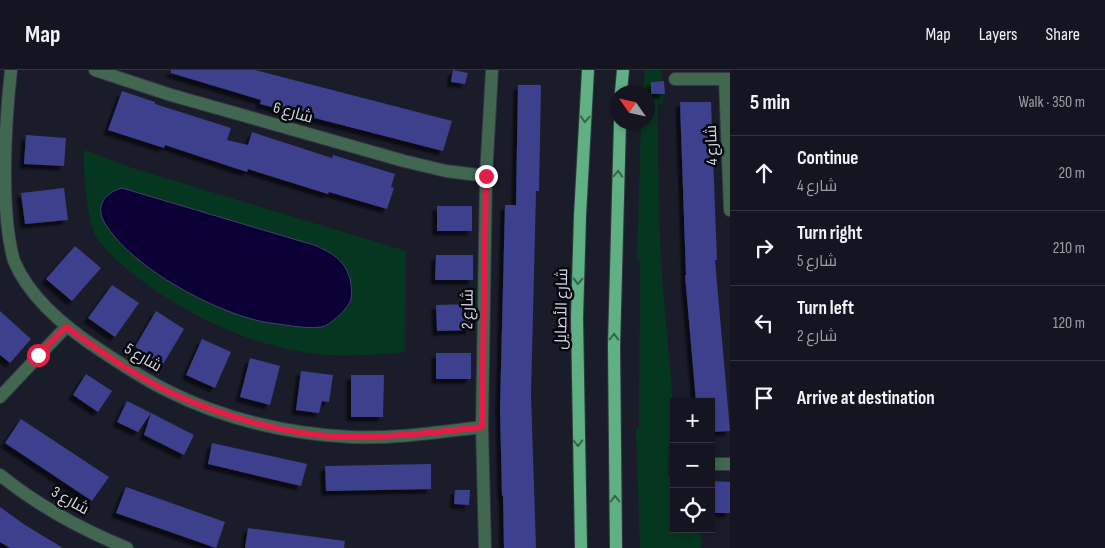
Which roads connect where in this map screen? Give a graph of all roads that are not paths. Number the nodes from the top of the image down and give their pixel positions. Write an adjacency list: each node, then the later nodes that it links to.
1 (11, 70): 12 (street, شارع 5)
2 (94, 70): 10 (street, شارع 6)
3 (492, 70): 10 (street, شارع 2)
4 (588, 70): 20 (main road, شارع الأصايل, one-way to 20)
5 (623, 70): 8 (main road)
6 (675, 79): 7 (street)
7 (728, 79): 11 (street, شارع 4)
8 (622, 85)
9 (620, 130): 21 (main road, one-way to 9)
10 (486, 176): 14 (street, شارع 2)
11 (730, 210)
12 (66, 327): 13 (street); 14 (street, شارع 5)
13 (0, 397)
14 (482, 427): 19 (street, شارع 2)
15 (715, 464): 16 (street)
16 (730, 464)
17 (0, 475): 18 (street, شارع 3)
18 (127, 548)
19 (485, 548)
20 (581, 548)
21 (616, 548)

